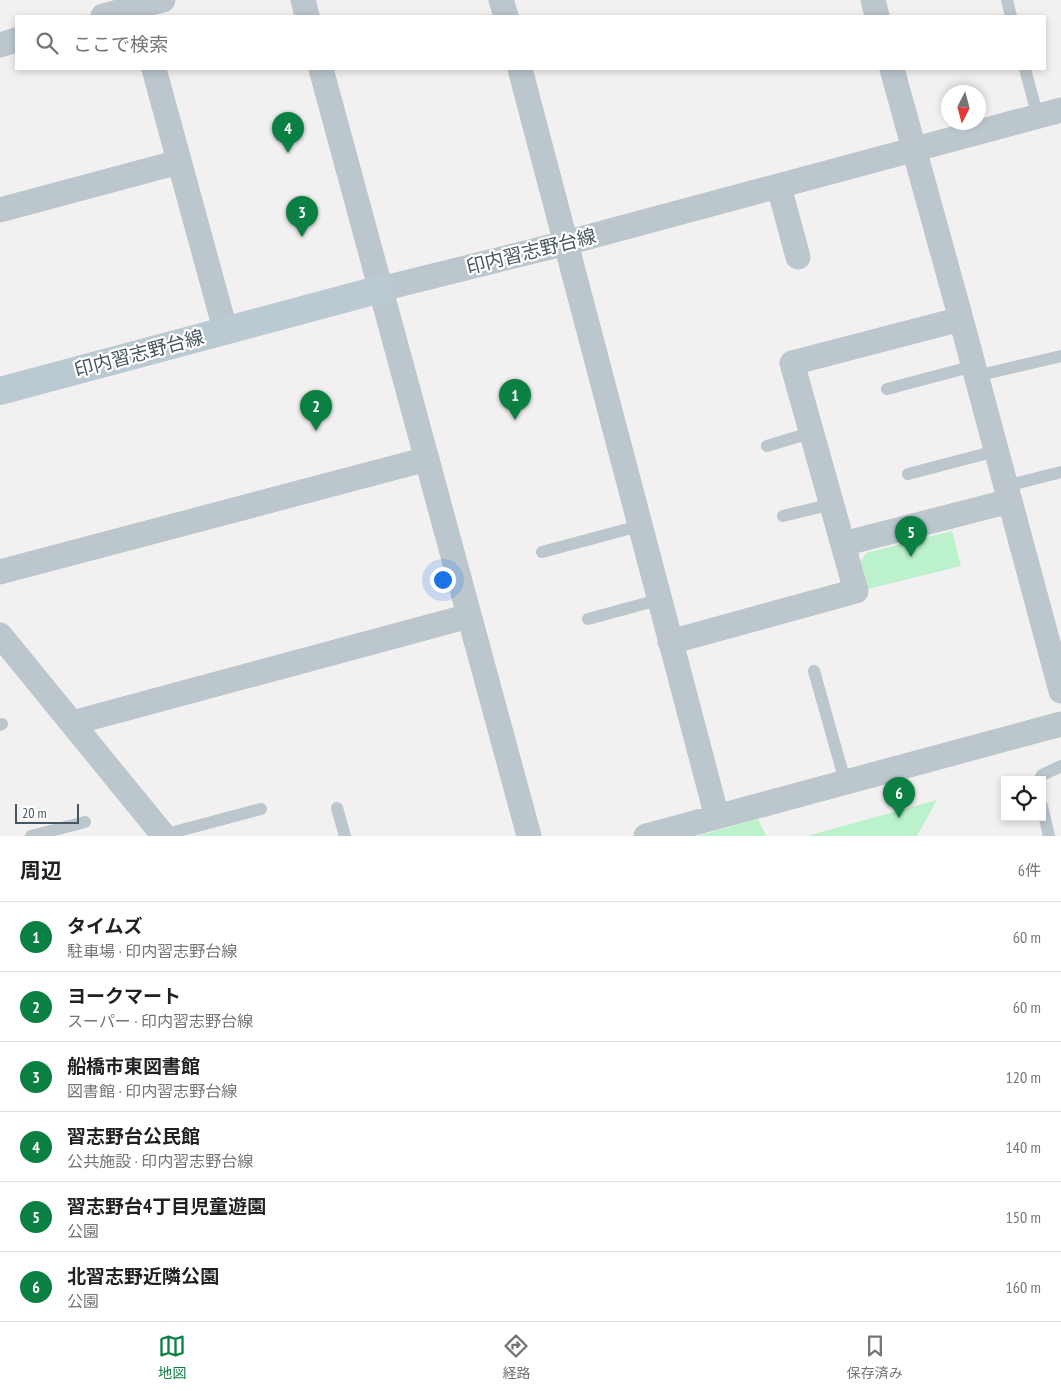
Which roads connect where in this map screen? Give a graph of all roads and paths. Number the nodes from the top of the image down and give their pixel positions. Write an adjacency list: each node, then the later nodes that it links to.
1 (163, 0): 6 (street)
2 (303, 0): 8 (street)
3 (501, 0): 9 (street)
4 (873, 0): 10 (street)
5 (1007, 0): 11 (lane)
6 (137, 8): 7 (street)
7 (107, 15)
8 (307, 15)
9 (506, 15)
10 (878, 15)
11 (1011, 15)
12 (15, 40): 13 (street)
13 (0, 45)
14 (154, 70): 21 (street)
15 (321, 70): 26 (street)
16 (520, 70): 24 (street)
17 (892, 70): 20 (street)
18 (1026, 70): 19 (lane)
19 (1049, 114): 20 (street, 印内習志野台線)
20 (915, 150): 22 (street, 印内習志野台線); 27 (street)
21 (179, 162): 23 (street); 28 (street)
22 (779, 187): 24 (street, 印内習志野台線); 25 (street)
23 (0, 210)
24 (566, 243): 26 (street, 印内習志野台線); 42 (street)
25 (798, 257)
26 (381, 289): 28 (street, 印内習志野台線); 36 (street)
27 (961, 319): 30 (street); 33 (street)
28 (224, 329): 32 (street, 印内習志野台線)
29 (1061, 356): 30 (lane)
30 (975, 371): 31 (lane); 35 (street)
31 (887, 389)
32 (0, 390)
33 (813, 432): 34 (lane); 40 (street)
34 (767, 446)
35 (996, 451): 38 (lane); 39 (street)
36 (427, 459): 45 (street); 47 (street)
37 (1061, 472): 39 (lane)
38 (908, 474)
39 (1008, 494): 43 (street); 52 (street)
40 (832, 504): 41 (lane); 43 (street)
41 (783, 516)
42 (639, 526): 44 (lane); 46 (street)
43 (843, 544): 50 (street)
44 (542, 552)
45 (0, 572)
46 (658, 600): 48 (lane); 50 (street)
47 (469, 616): 53 (street); 66 (street)
48 (588, 619)
49 (0, 635): 53 (street)
50 (670, 642): 60 (street)
51 (814, 671): 57 (lane)
52 (1061, 691)
53 (72, 723): 63 (street)
54 (1061, 724): 57 (street)
55 (1061, 766): 56 (lane)
56 (1041, 776)
57 (845, 781): 60 (street)
58 (337, 808): 65 (lane)
59 (261, 809): 63 (lane)
60 (717, 817): 67 (street)
61 (1046, 821): 68 (lane)
62 (85, 822): 64 (lane)
63 (164, 835)
64 (31, 836)
65 (345, 836)
66 (529, 836)
67 (646, 836)
68 (1049, 836)

